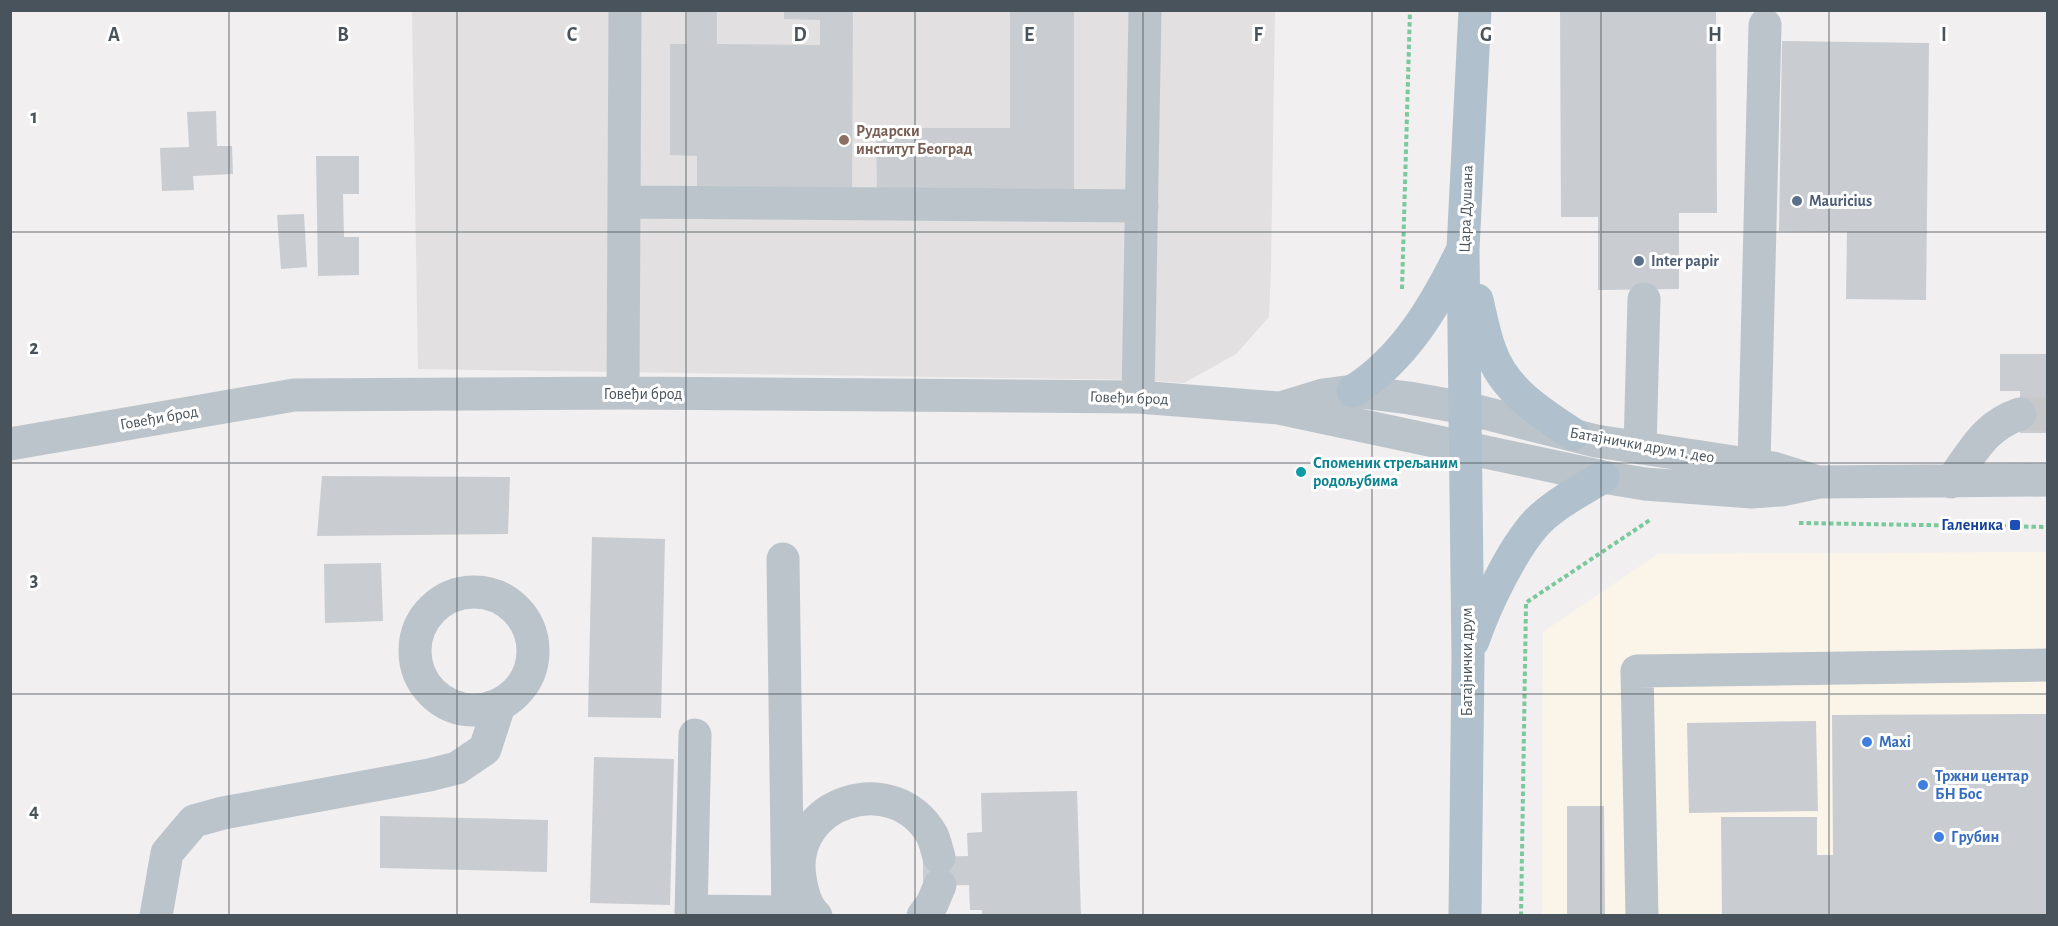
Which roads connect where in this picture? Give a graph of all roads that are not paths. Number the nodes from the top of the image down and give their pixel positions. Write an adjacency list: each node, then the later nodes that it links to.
1 (625, 10): 5 (street)
2 (1145, 10): 6 (street)
3 (1475, 10): 7 (main road, Цара Душана)
4 (1765, 25): 19 (street)
5 (624, 202): 6 (street); 10 (street)
6 (1142, 206): 11 (street)
7 (1463, 249): 9 (main road); 13 (main road, Цара Душана); 15 (main road)
8 (1644, 299): 18 (street)
9 (1353, 391): 12 (street, Батајнички друм 1. део); 13 (street, Батајнички друм 1. део)
10 (623, 393): 11 (street, Говеђи брод); 16 (street, Говеђи брод)
11 (1138, 397): 12 (street, Говеђи брод)
12 (1279, 408): 17 (street, Батајнички друм 1. део)
13 (1465, 408): 15 (street, Батајнички друм 1. део); 17 (main road, Батајнички друм)
14 (2020, 414): 23 (street)
15 (1573, 434): 18 (street, Батајнички друм 1. део)
16 (10, 444)
17 (1465, 448): 20 (street, Батајнички друм 1. део); 25 (main road, Батајнички друм)
18 (1640, 448): 19 (street, Батајнички друм 1. део)
19 (1754, 465): 22 (street, Батајнички друм 1. део)
20 (1603, 477): 22 (street, Батајнички друм 1. део); 25 (main road)
21 (2048, 480): 23 (street, Батајнички друм 1. део)
22 (1819, 482): 23 (street, Батајнички друм 1. део)
23 (1952, 482)
24 (783, 559): 29 (street)
25 (1468, 657): 33 (main road, Батајнички друм)
26 (2048, 665): 34 (street)
27 (499, 706): 31 (street)
28 (695, 735): 30 (street)
29 (800, 912): 30 (street); 32 (street)
30 (691, 913)
31 (156, 915)
32 (923, 915)
33 (1465, 915)
34 (1642, 915)

